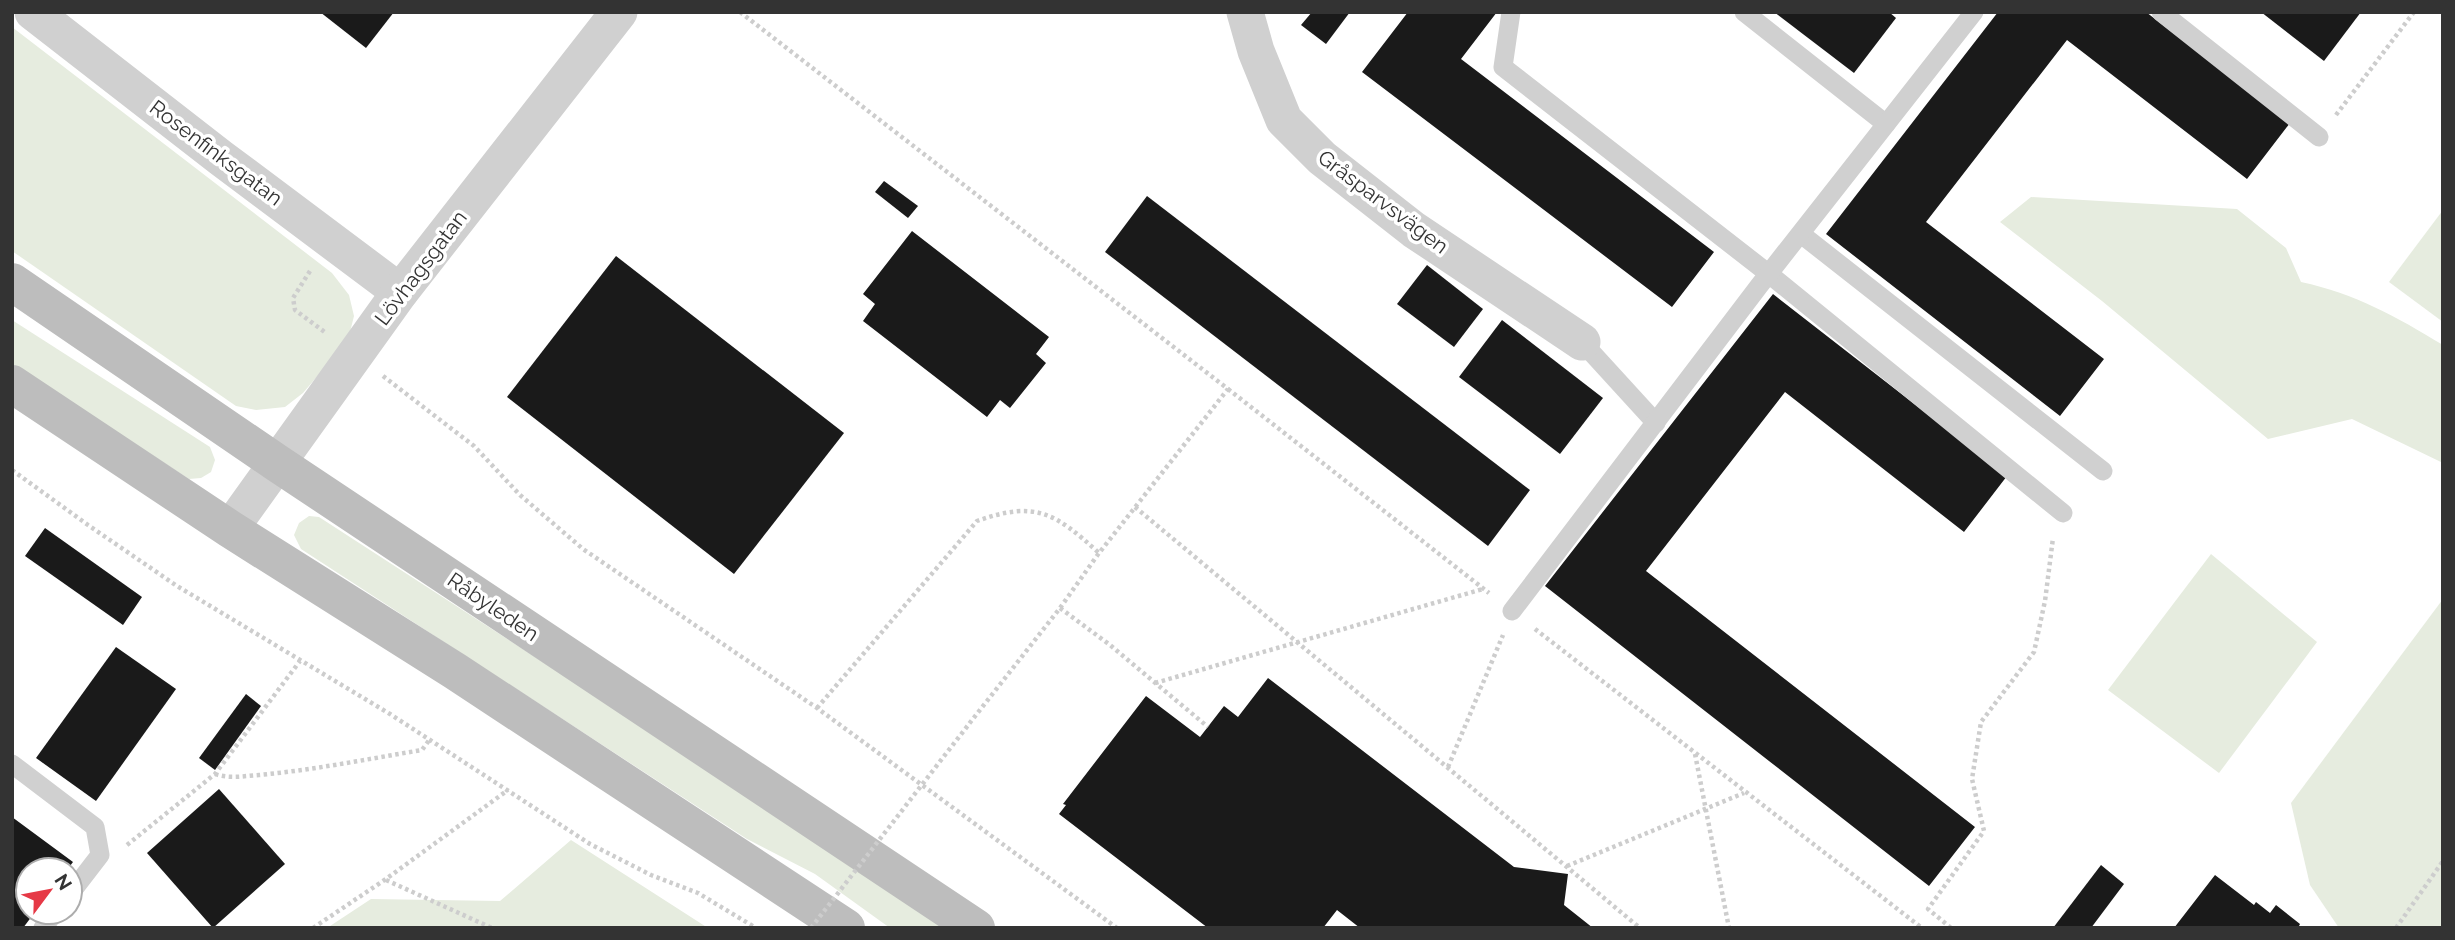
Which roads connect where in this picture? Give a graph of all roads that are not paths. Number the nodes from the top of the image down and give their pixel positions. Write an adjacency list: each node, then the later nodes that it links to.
1 (33, 12): 13 (street, Rosenfinksgatan)
2 (619, 12): 13 (street, Lövhagsgatan)
3 (1245, 12): 14 (street, Gråsparvsvägen)
4 (1511, 12): 11 (lane)
5 (1744, 12): 8 (lane)
6 (1973, 12): 8 (lane)
7 (2161, 12): 9 (lane)
8 (1886, 124): 10 (lane)
9 (2319, 137)
10 (1801, 234): 11 (lane); 18 (lane)
11 (1769, 274): 16 (lane); 19 (lane)
12 (12, 282): 17 (main road, Råbyleden)
13 (400, 292): 17 (street, Lövhagsgatan)
14 (1582, 342): 16 (lane)
15 (12, 384): 20 (main road)
16 (1656, 423): 21 (lane)
17 (278, 463): 20 (street, Lövhagsgatan); 25 (main road, Råbyleden)
18 (2103, 471)
19 (2063, 513)
20 (230, 529): 24 (main road)
21 (1512, 611)
22 (12, 764): 23 (lane)
23 (84, 876)
24 (846, 928)
25 (976, 928)

